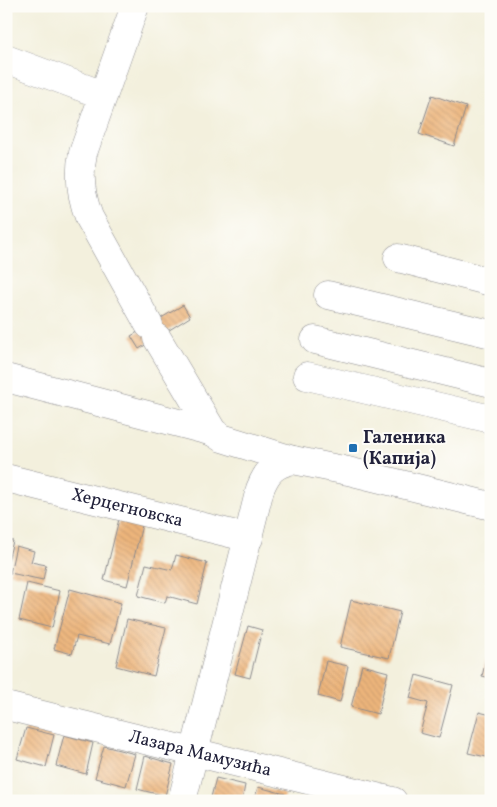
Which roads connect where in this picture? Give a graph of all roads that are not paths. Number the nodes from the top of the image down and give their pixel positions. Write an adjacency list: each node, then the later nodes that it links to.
1 (135, 6): 3 (street)
2 (6, 59): 3 (street)
3 (104, 95): 13 (street)
4 (398, 258): 5 (street)
5 (491, 282)
6 (328, 295): 7 (street)
7 (491, 334)
8 (315, 340): 11 (street)
9 (307, 376): 12 (street)
10 (6, 378): 13 (street)
11 (491, 383)
12 (491, 419)
13 (213, 432): 14 (street)
14 (293, 460): 16 (street); 17 (street)
15 (6, 478): 17 (street, Херцегновска)
16 (491, 506)
17 (249, 538): 19 (street)
18 (6, 706): 19 (street, Лазара Мамузића)
19 (194, 753): 20 (street); 21 (street, Лазара Мамузића)
20 (182, 801)
21 (393, 801)

